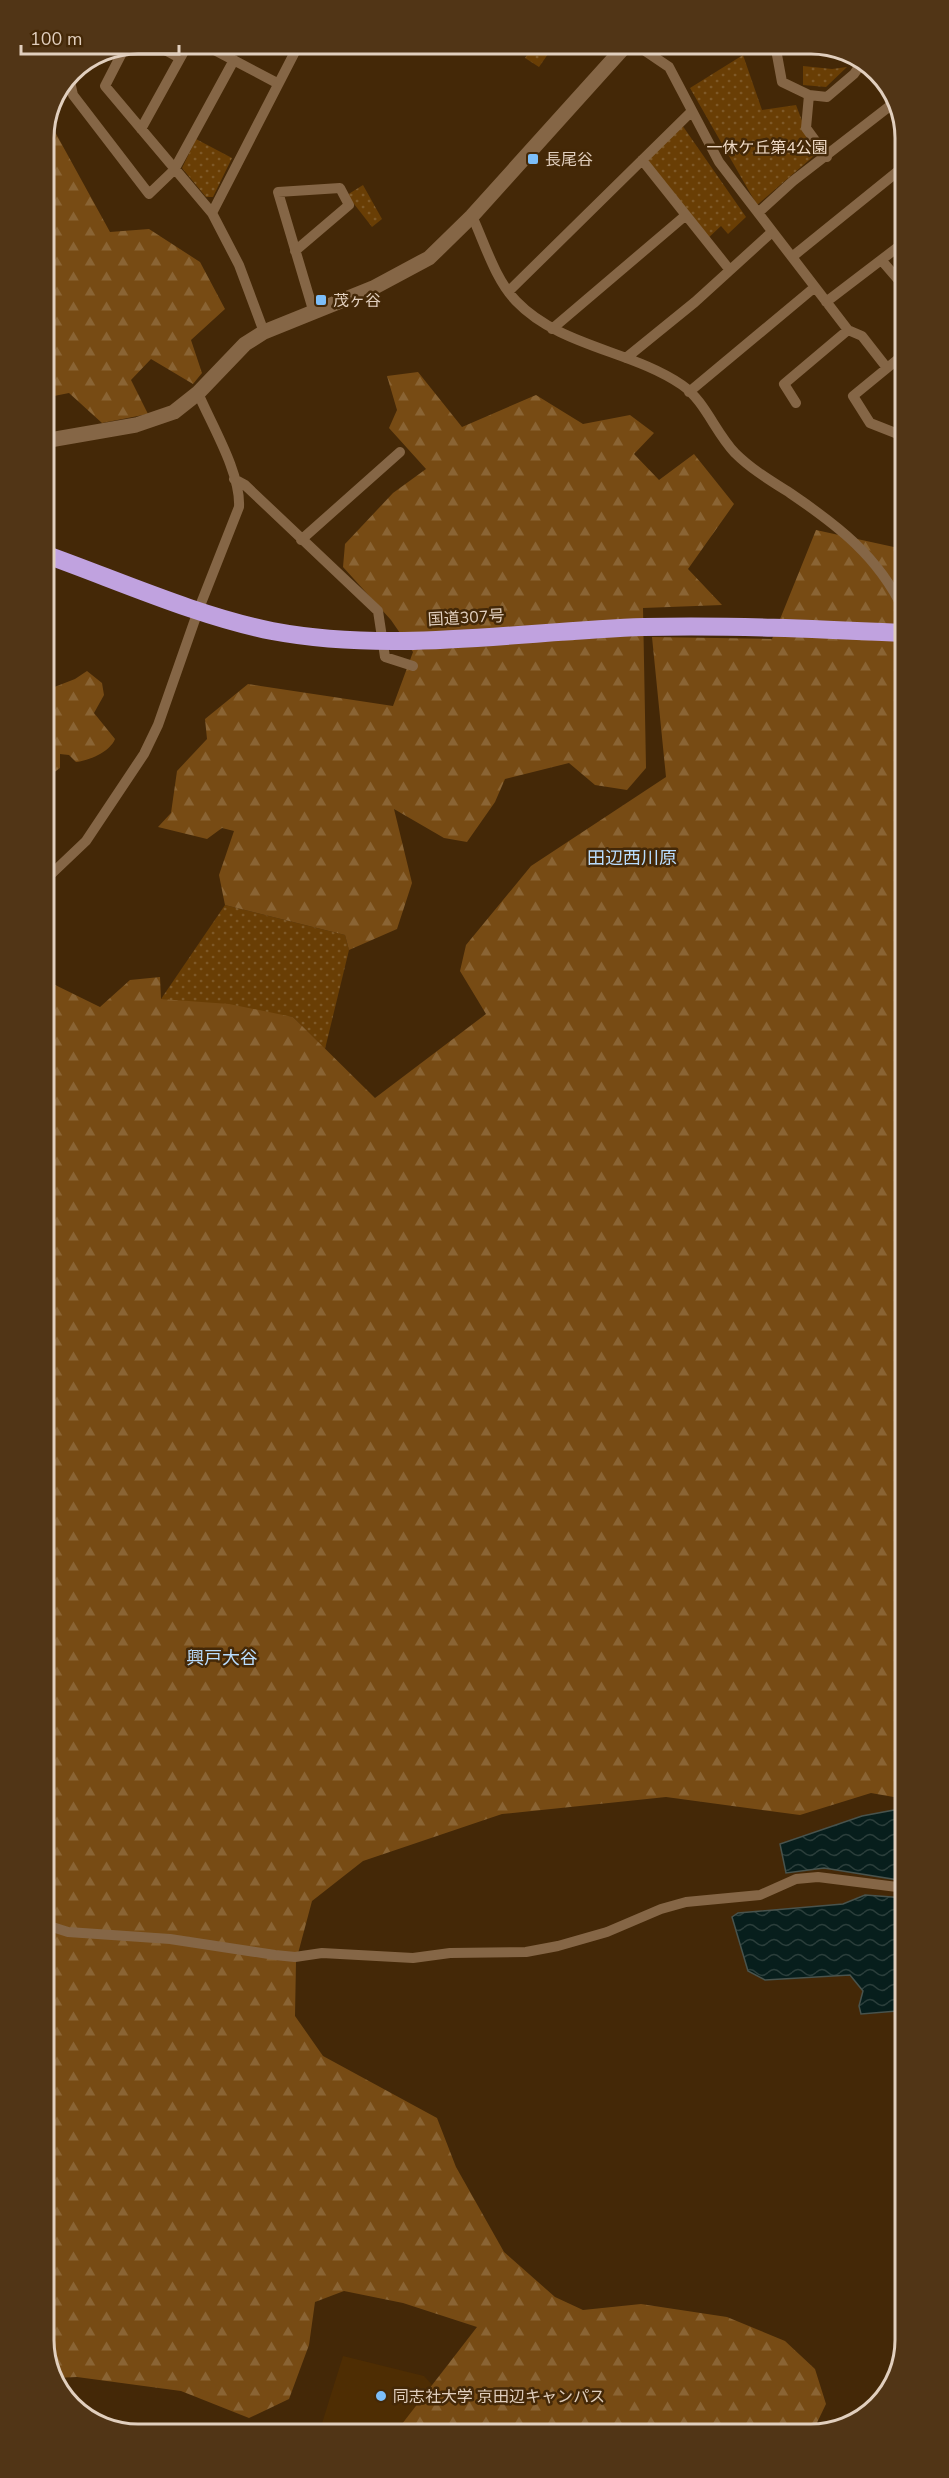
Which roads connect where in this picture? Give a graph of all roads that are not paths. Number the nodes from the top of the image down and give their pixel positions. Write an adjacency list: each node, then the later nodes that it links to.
1 (173, 54): 9 (street)
2 (182, 54): 9 (street)
3 (222, 54): 10 (street)
4 (293, 54): 12 (street)
5 (618, 54): 25 (street)
6 (650, 54): 16 (street)
7 (777, 54): 14 (street)
8 (120, 56): 17 (street)
9 (180, 58): 17 (street)
10 (234, 60): 12 (street); 20 (street)
11 (858, 68): 14 (street)
12 (277, 83): 22 (street)
13 (71, 87): 20 (street)
14 (809, 95): 18 (street)
15 (888, 107): 18 (street)
16 (692, 111): 19 (street); 23 (street)
17 (141, 129): 20 (street)
18 (827, 156): 23 (street)
19 (642, 160): 24 (street); 34 (street)
20 (174, 170): 22 (street)
21 (895, 174): 29 (street)
22 (212, 213): 39 (street)
23 (758, 213): 26 (street)
24 (686, 215): 31 (street); 37 (street)
25 (472, 216): 34 (street); 36 (street)
26 (772, 232): 29 (street); 31 (street)
27 (295, 251): 27 (street); 36 (street)
28 (895, 251): 30 (street)
29 (792, 258): 33 (street)
30 (883, 262): 32 (street); 35 (street)
31 (729, 269): 40 (street)
32 (895, 276)
33 (815, 287): 35 (street); 43 (street)
34 (509, 291): 37 (street)
35 (826, 302): 38 (street)
36 (314, 313): 39 (street)
37 (552, 329): 40 (street)
38 (848, 330): 42 (street); 45 (street)
39 (264, 332): 44 (street)
40 (626, 358): 43 (street)
41 (895, 362): 42 (street)
42 (887, 368): 46 (street)
43 (689, 392): 52 (street)
44 (198, 393): 47 (street); 49 (street)
45 (796, 403)
46 (895, 433)
47 (54, 439)
48 (400, 453): 50 (street)
49 (234, 479): 50 (street); 53 (street)
50 (301, 540): 55 (street)
51 (54, 558): 53 (highway, 国道307号)
52 (895, 596)
53 (198, 611): 55 (highway, 国道307号); 57 (street)
54 (895, 633): 55 (highway, 国道307号)
55 (381, 641): 56 (street)
56 (413, 666)
57 (54, 871)
58 (895, 1887): 59 (street)
59 (54, 1928)

